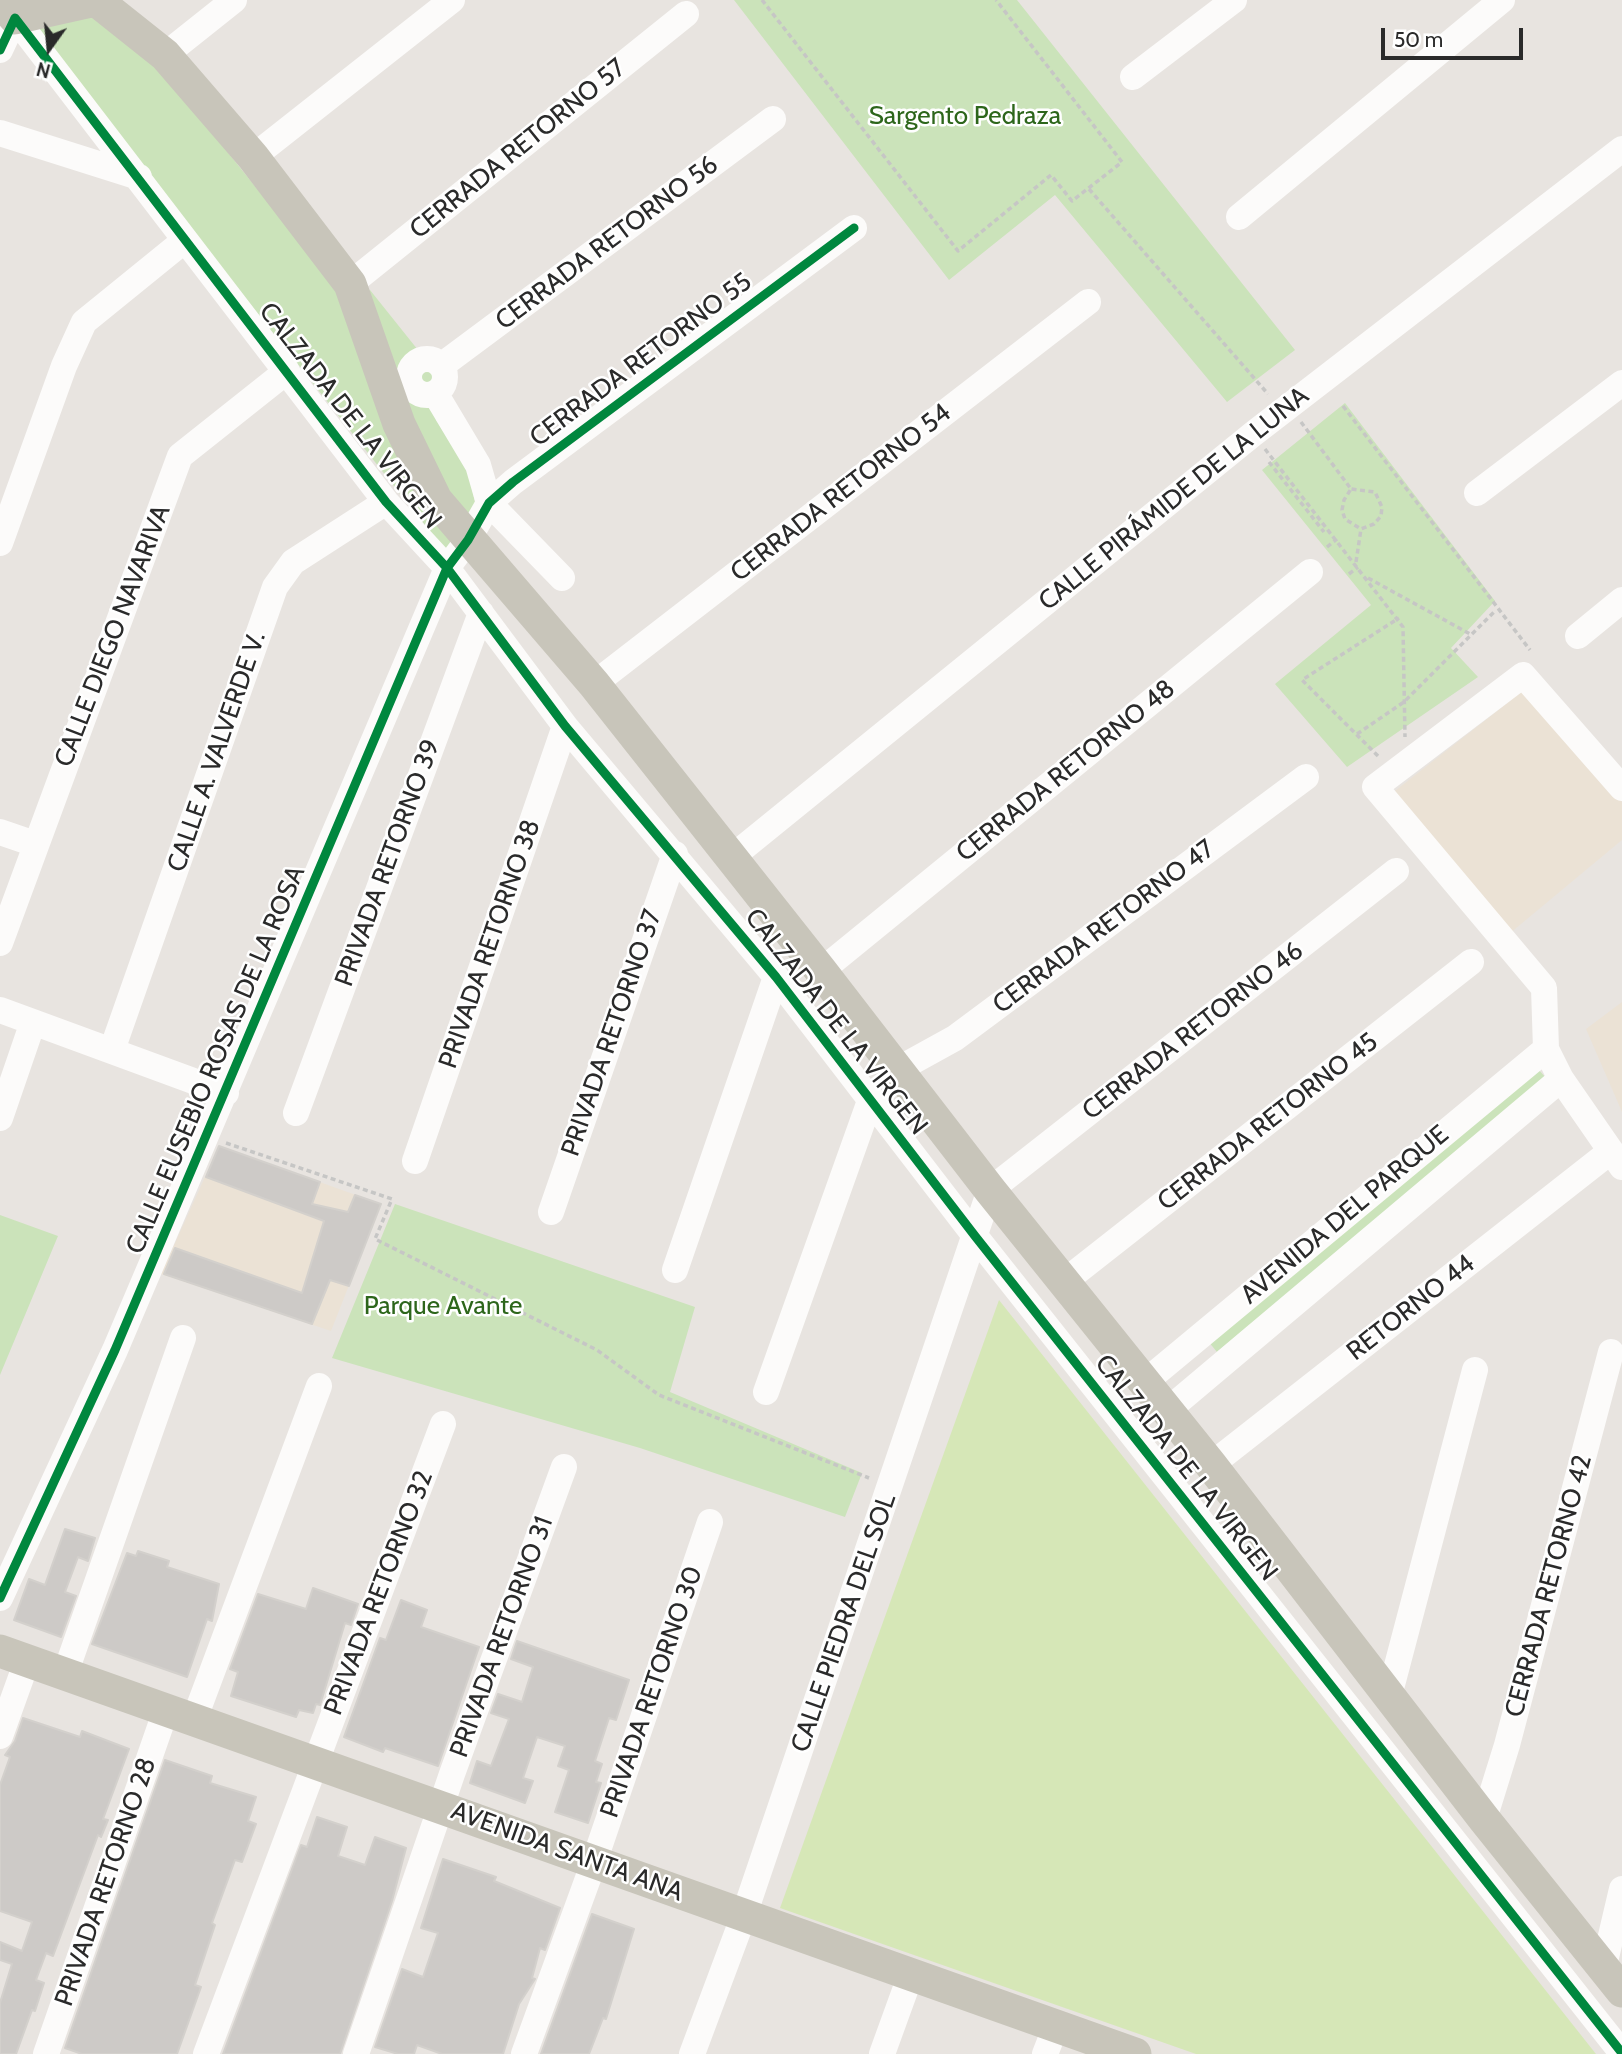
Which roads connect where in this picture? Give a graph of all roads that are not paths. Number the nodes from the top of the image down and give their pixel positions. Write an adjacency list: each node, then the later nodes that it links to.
1 (96, 0): 6 (main road); 9 (main road, CALZADA DE LA VIRGEN)
2 (234, 0): 9 (street)
3 (452, 0): 14 (street)
4 (1234, 0): 10 (street)
5 (1502, 0): 16 (street)
6 (8, 9): 8 (street); 15 (street, CALZADA DE LA VIRGEN)
7 (685, 14): 19 (street, CERRADA RETORNO 57)
8 (0, 50)
9 (165, 55): 14 (main road, CALZADA DE LA VIRGEN)
10 (1133, 77)
11 (773, 119): 25 (street, CERRADA RETORNO 56)
12 (0, 133): 15 (street)
13 (1622, 149): 41 (street, CALLE PIRÁMIDE DE LA LUNA)
14 (253, 157): 19 (main road, CALZADA DE LA VIRGEN)
15 (139, 177): 18 (street, CALZADA DE LA VIRGEN)
16 (1239, 217)
17 (853, 228): 25 (street, CERRADA RETORNO 55)
18 (185, 240): 21 (street, CALZADA DE LA VIRGEN); 27 (street)
19 (350, 284): 26 (main road, CALZADA DE LA VIRGEN)
20 (1088, 302): 34 (street, CERRADA RETORNO 54)
21 (286, 371): 24 (street, CALZADA DE LA VIRGEN); 39 (street, CALLE DIEGO NAVARIVA)
22 (1622, 383): 23 (street)
23 (1477, 493)
24 (386, 502): 28 (street, CALZADA DE LA VIRGEN); 50 (street, CALLE A. VALVERDE V.)
25 (489, 503): 26 (street, CERRADA RETORNO 55); 30 (street)
26 (468, 540): 28 (street, CALLE EUSEBIO ROSAS DE LA ROSA); 34 (main road, CALZADA DE LA VIRGEN)
27 (0, 543)
28 (447, 568): 32 (street, CALZADA DE LA VIRGEN); 53 (street, CALLE EUSEBIO ROSAS DE LA ROSA)
29 (1310, 572): 45 (street, CERRADA RETORNO 48)
30 (562, 578)
31 (1622, 600): 33 (street)
32 (481, 613): 35 (street, CALZADA DE LA VIRGEN); 55 (street, PRIVADA RETORNO 39)
33 (1578, 636)
34 (594, 684): 41 (main road, CALZADA DE LA VIRGEN)
35 (565, 726): 40 (street, CALZADA DE LA VIRGEN); 58 (street, PRIVADA RETORNO 38)
36 (1306, 777): 51 (street, CERRADA RETORNO 47)
37 (1622, 788): 49 (street)
38 (0, 832): 39 (street)
39 (35, 844): 43 (street, CALLE DIEGO NAVARIVA)
40 (675, 854): 46 (street, CALZADA DE LA VIRGEN); 60 (street, PRIVADA RETORNO 37)
41 (732, 857): 45 (main road, CALZADA DE LA VIRGEN)
42 (1396, 872): 59 (street, CERRADA RETORNO 46)
43 (0, 943)
44 (1471, 962): 63 (street, CERRADA RETORNO 45)
45 (821, 971): 51 (main road, CALZADA DE LA VIRGEN)
46 (776, 977): 54 (street, CALZADA DE LA VIRGEN); 62 (street)
47 (0, 1010): 48 (street)
48 (33, 1022): 50 (street); 56 (street)
49 (1546, 1049): 52 (street); 67 (street, AVENIDA DEL PARQUE)
50 (111, 1050): 53 (street)
51 (897, 1070): 59 (main road, CALZADA DE LA VIRGEN)
52 (1561, 1079): 57 (street); 70 (street, AVENIDA DEL PARQUE)
53 (226, 1093): 75 (street, CALLE EUSEBIO ROSAS DE LA ROSA)
54 (871, 1098): 61 (street, CALZADA DE LA VIRGEN); 69 (street)
55 (296, 1113)
56 (0, 1118)
57 (1616, 1159): 72 (street, RETORNO 44)
58 (415, 1161)
59 (990, 1190): 61 (street, CALLE PIEDRA DEL SOL); 63 (main road, CALZADA DE LA VIRGEN)
60 (551, 1212)
61 (975, 1236): 86 (street, CALLE PIEDRA DEL SOL); 90 (street, CALZADA DE LA VIRGEN)
62 (675, 1270)
63 (1065, 1281): 67 (main road, CALZADA DE LA VIRGEN)
64 (183, 1338): 77 (street)
65 (1611, 1352): 83 (street, CERRADA RETORNO 42)
66 (1475, 1370): 78 (street)
67 (1145, 1382): 70 (main road, CALZADA DE LA VIRGEN)
68 (319, 1386): 79 (street, PRIVADA RETORNO 28)
69 (766, 1392)
70 (1168, 1410): 72 (main road, CALZADA DE LA VIRGEN)
71 (443, 1424): 81 (street, PRIVADA RETORNO 32)
72 (1212, 1465): 78 (main road, CALZADA DE LA VIRGEN)
73 (564, 1467): 82 (street, PRIVADA RETORNO 31)
74 (710, 1521): 84 (street, PRIVADA RETORNO 30)
75 (0, 1598)
76 (13, 1656): 77 (main road, AVENIDA SANTA ANA); 80 (street)
77 (65, 1674): 79 (main road, AVENIDA SANTA ANA)
78 (1389, 1696): 83 (main road, CALZADA DE LA VIRGEN)
79 (180, 1715): 81 (main road, AVENIDA SANTA ANA); 91 (street, PRIVADA RETORNO 28)
80 (0, 1736)
81 (313, 1762): 82 (main road, AVENIDA SANTA ANA); 92 (street, PRIVADA RETORNO 32)
82 (441, 1807): 84 (main road, AVENIDA SANTA ANA); 93 (street, PRIVADA RETORNO 31)
83 (1483, 1819): 88 (main road, CALZADA DE LA VIRGEN)
84 (594, 1862): 86 (main road, AVENIDA SANTA ANA); 94 (street, PRIVADA RETORNO 30)
85 (1622, 1889): 88 (street)
86 (744, 1915): 87 (main road, AVENIDA SANTA ANA); 95 (street, CALLE PIEDRA DEL SOL)
87 (911, 1974): 89 (main road, AVENIDA SANTA ANA); 96 (street)
88 (1613, 1980)
89 (1050, 2040): 97 (main road, AVENIDA SANTA ANA)
90 (1622, 2053)
91 (46, 2054)
92 (206, 2054)
93 (356, 2054)
94 (524, 2054)
95 (692, 2054)
96 (882, 2054)
97 (1135, 2054)

